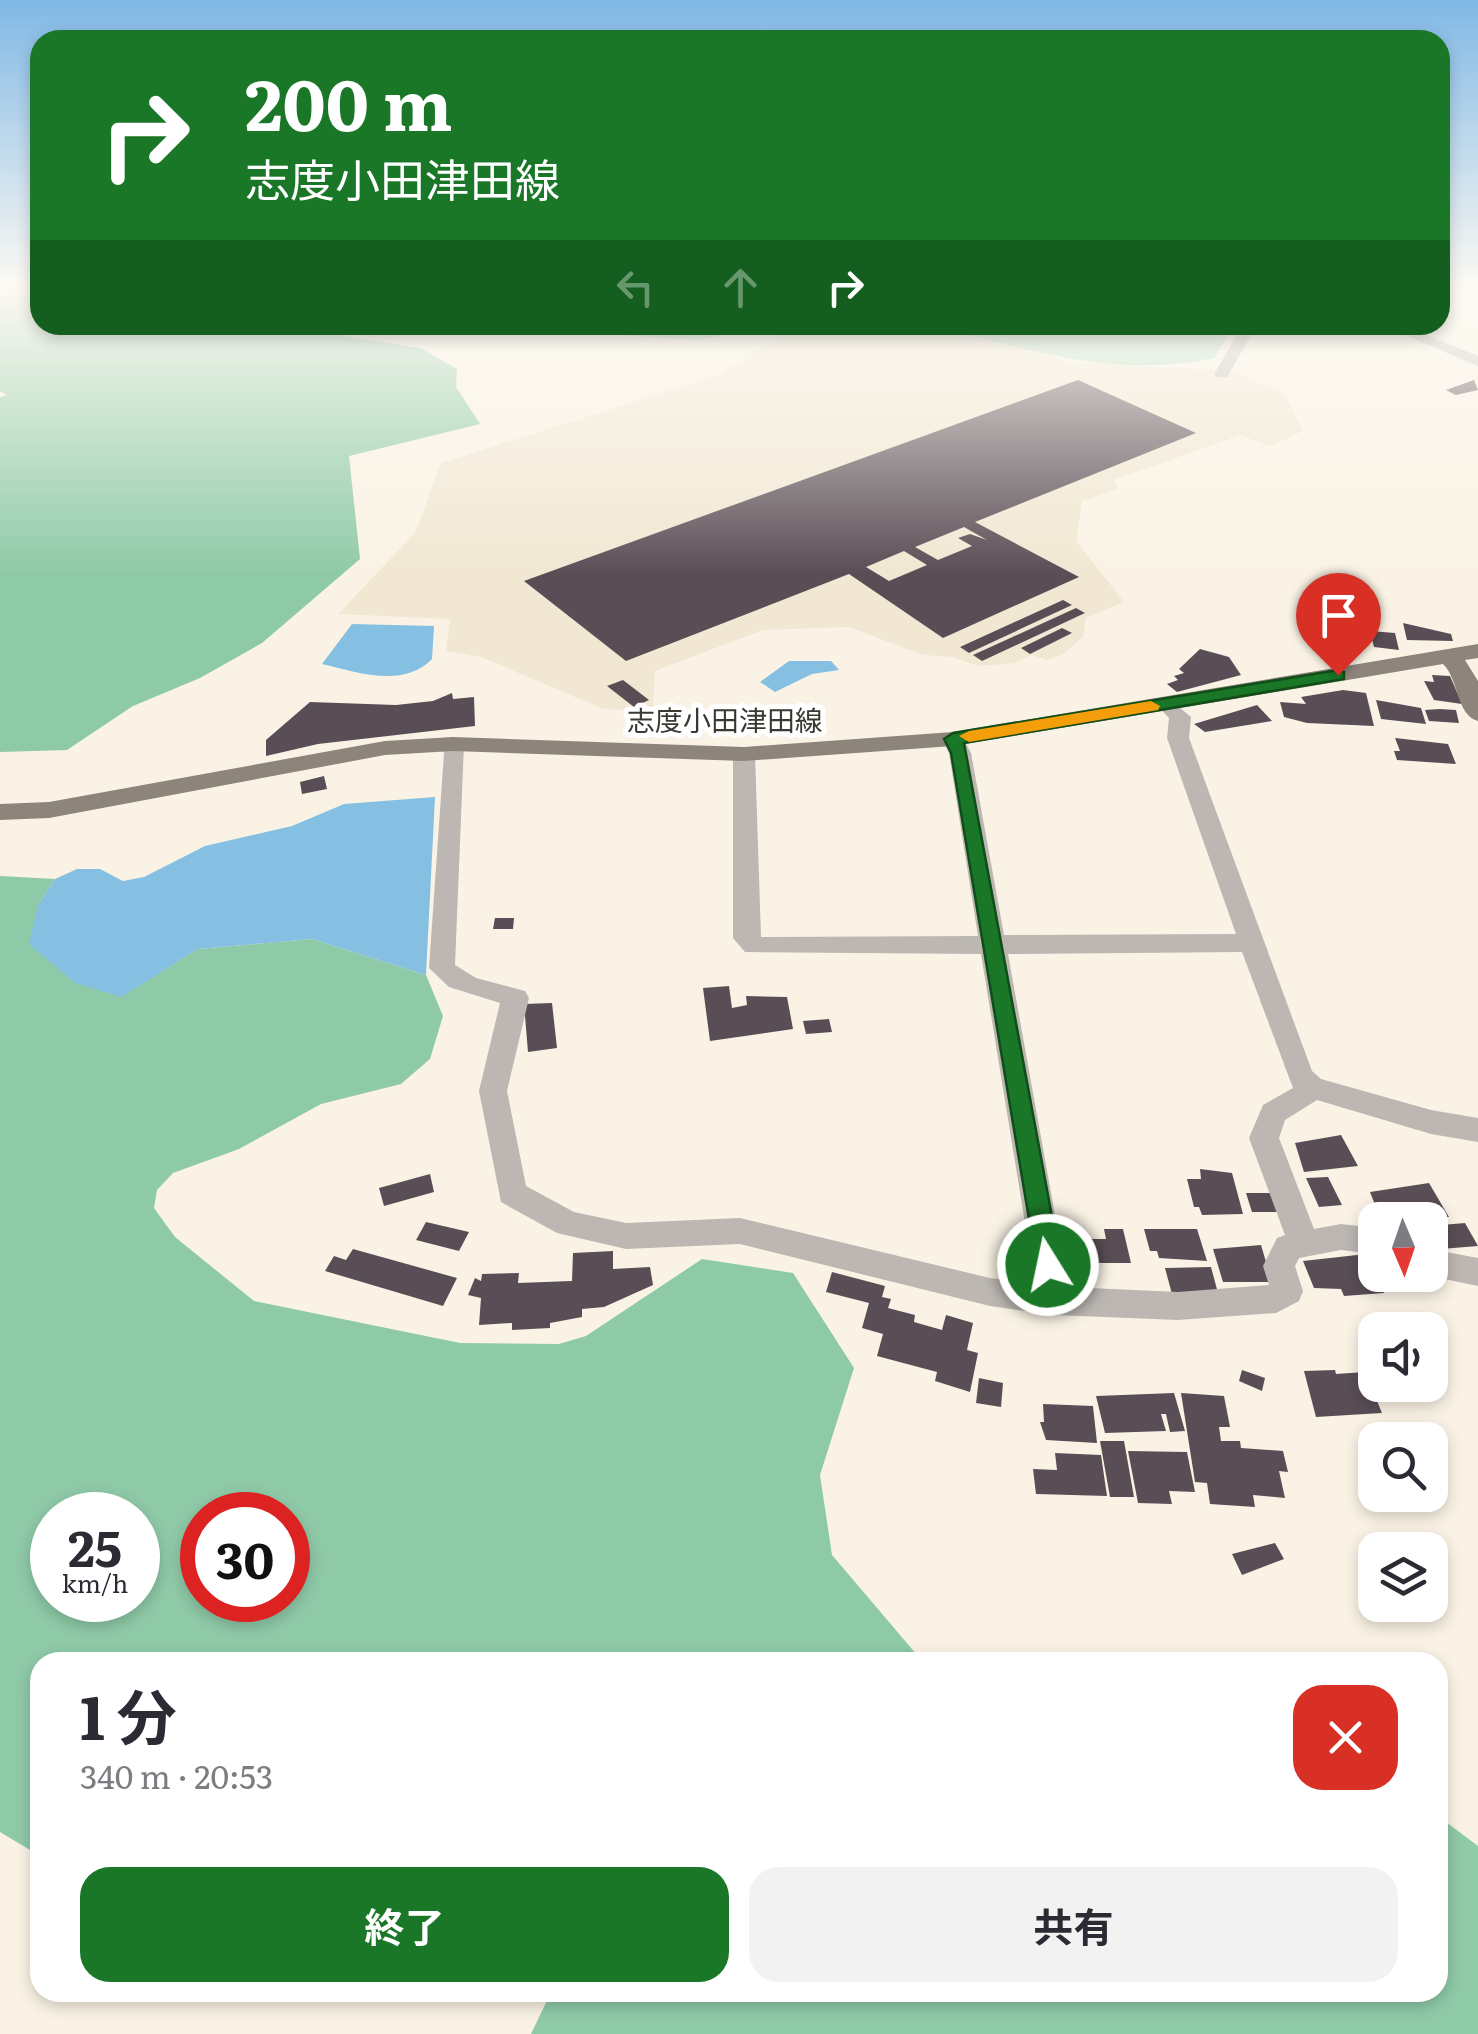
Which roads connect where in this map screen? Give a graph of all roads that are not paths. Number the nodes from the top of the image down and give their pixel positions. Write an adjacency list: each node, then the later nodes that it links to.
1 (1478, 651): 2 (main road, 志度小田津田線)
2 (1449, 657): 3 (main road, 志度小田津田線); 4 (main road)
3 (1166, 704): 5 (main road, 志度小田津田線); 10 (street)
4 (1478, 714)
5 (953, 739): 7 (main road, 志度小田津田線); 9 (street)
6 (453, 744): 7 (main road, 志度小田津田線); 8 (main road, 志度小田津田線); 17 (street)
7 (744, 754): 9 (street)
8 (0, 812)
9 (991, 942): 10 (street); 17 (street)
10 (1249, 943): 11 (street)
11 (1311, 1086): 12 (street); 14 (street)
12 (1478, 1130)
13 (1358, 1239): 14 (street)
14 (1304, 1244): 17 (street)
15 (1448, 1266): 16 (street)
16 (1478, 1272)
17 (1054, 1301)

